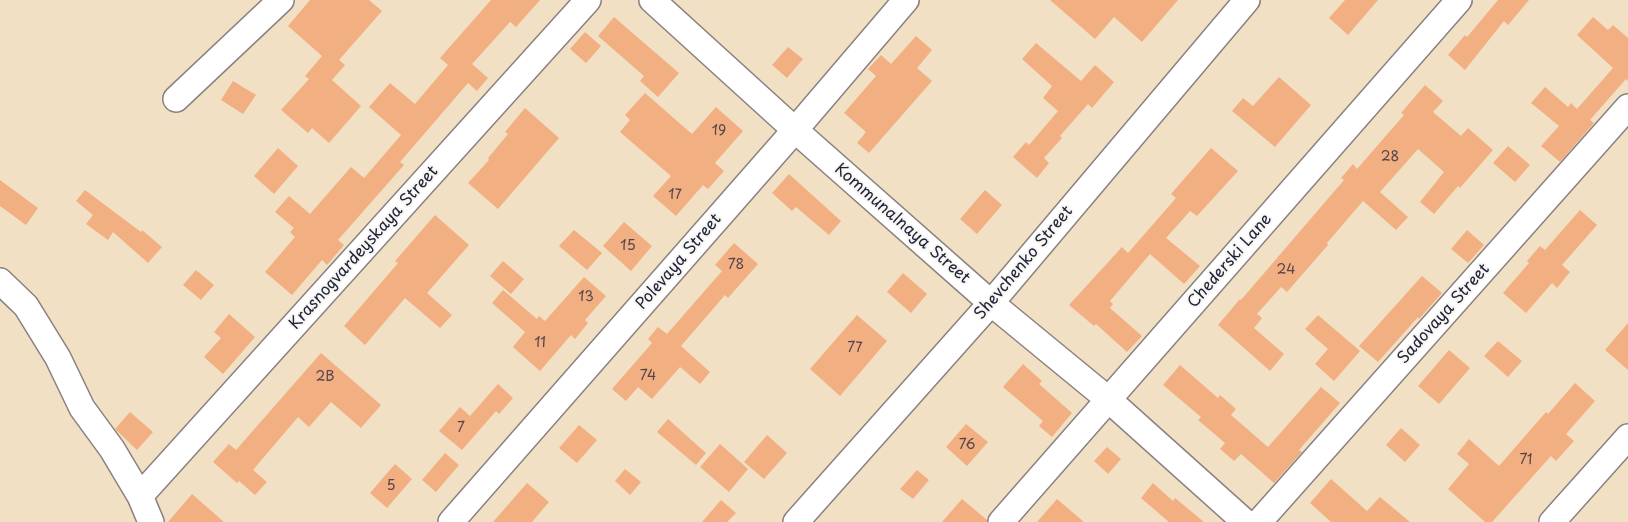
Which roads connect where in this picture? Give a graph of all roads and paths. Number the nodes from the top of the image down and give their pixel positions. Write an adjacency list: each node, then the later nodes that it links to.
1 (281, 0): 7 (street)
2 (588, 0): 14 (street, Krasnogvardeyskaya Street)
3 (652, 0): 9 (street, Kommunalnaya Street)
4 (906, 0): 9 (street, Polevaya Street)
5 (1247, 0): 11 (street, Shevchenko Street)
6 (1459, 0): 12 (street, Chederski Lane)
7 (176, 99)
8 (1628, 107): 20 (street, Sadovaya Street)
9 (795, 130): 11 (street, Kommunalnaya Street); 16 (street, Polevaya Street)
10 (0, 281): 14 (street)
11 (991, 303): 12 (street, Kommunalnaya Street); 17 (street, Shevchenko Street)
12 (1109, 400): 18 (street, Chederski Lane); 19 (street, Kommunalnaya Street)
13 (1628, 437): 21 (street)
14 (140, 496): 15 (street)
15 (151, 522)
16 (451, 522)
17 (796, 522)
18 (1001, 522)
19 (1245, 522)
20 (1259, 522)
21 (1552, 522)

